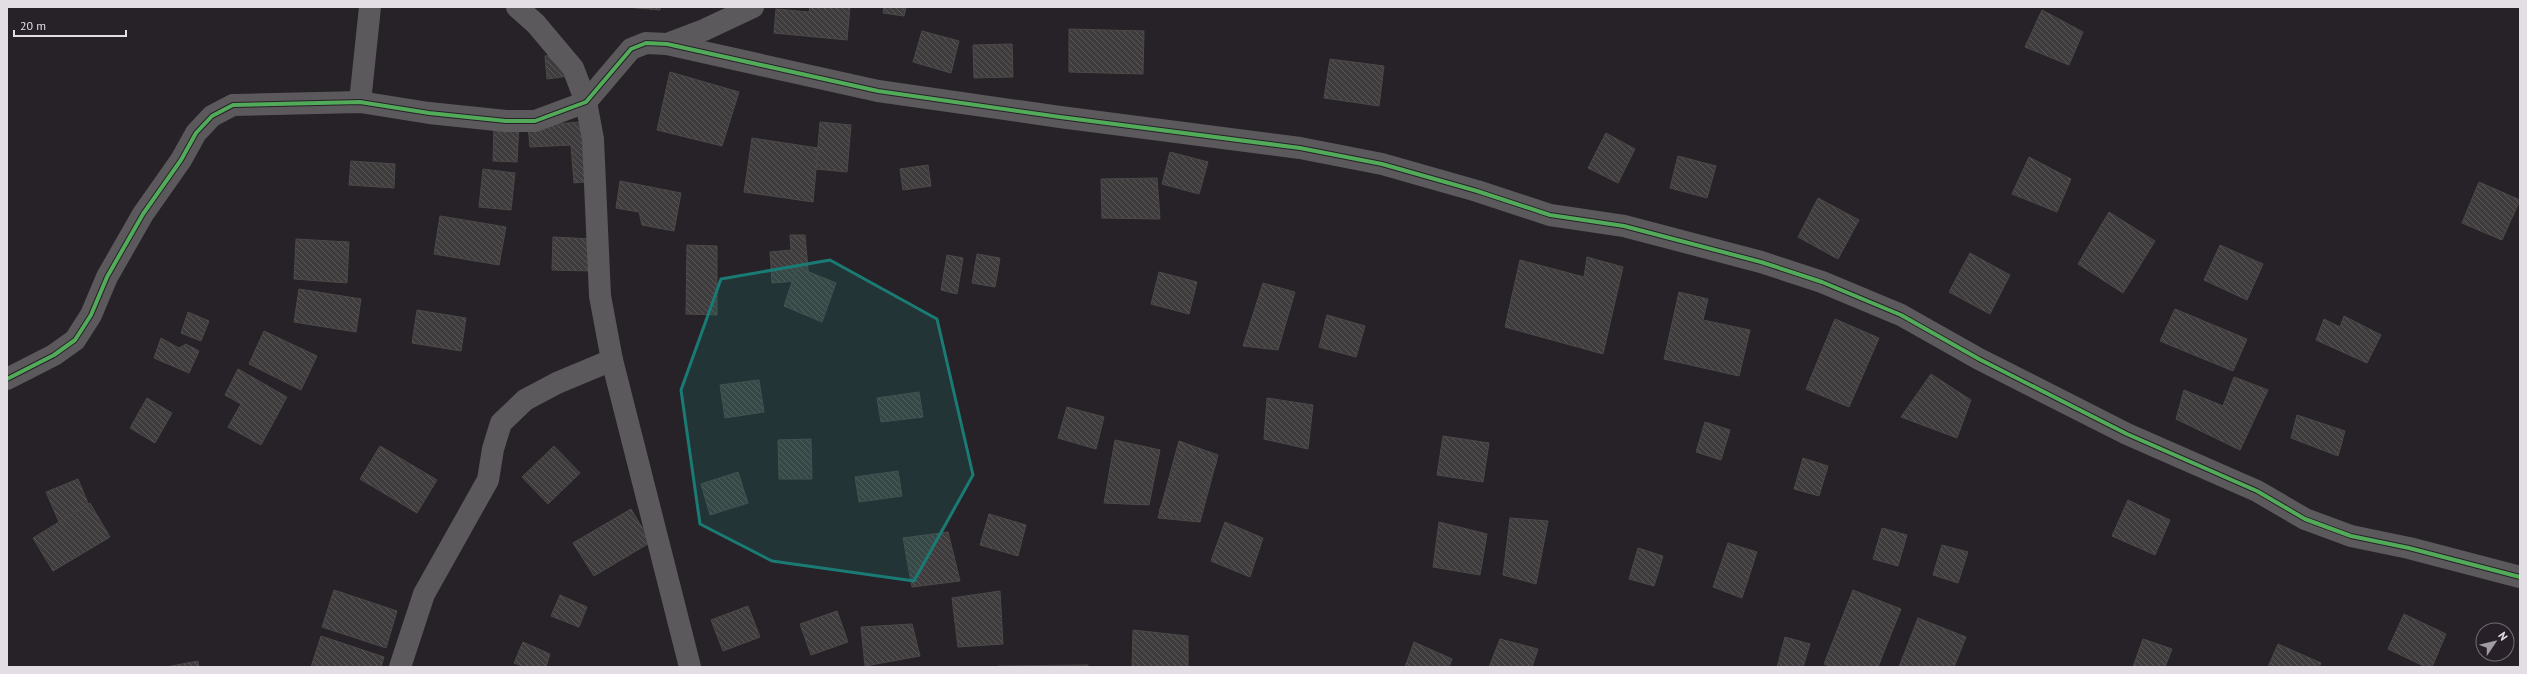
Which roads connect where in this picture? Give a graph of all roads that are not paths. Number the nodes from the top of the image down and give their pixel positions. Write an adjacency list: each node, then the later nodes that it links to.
1 (370, 7): 5 (street)
2 (516, 7): 6 (street)
3 (753, 7): 4 (street)
4 (667, 44): 6 (street); 9 (street)
5 (360, 102): 6 (street); 8 (street)
6 (586, 102): 7 (street)
7 (612, 360): 10 (street); 11 (street)
8 (7, 379)
9 (2520, 577)
10 (400, 667)
11 (690, 667)

